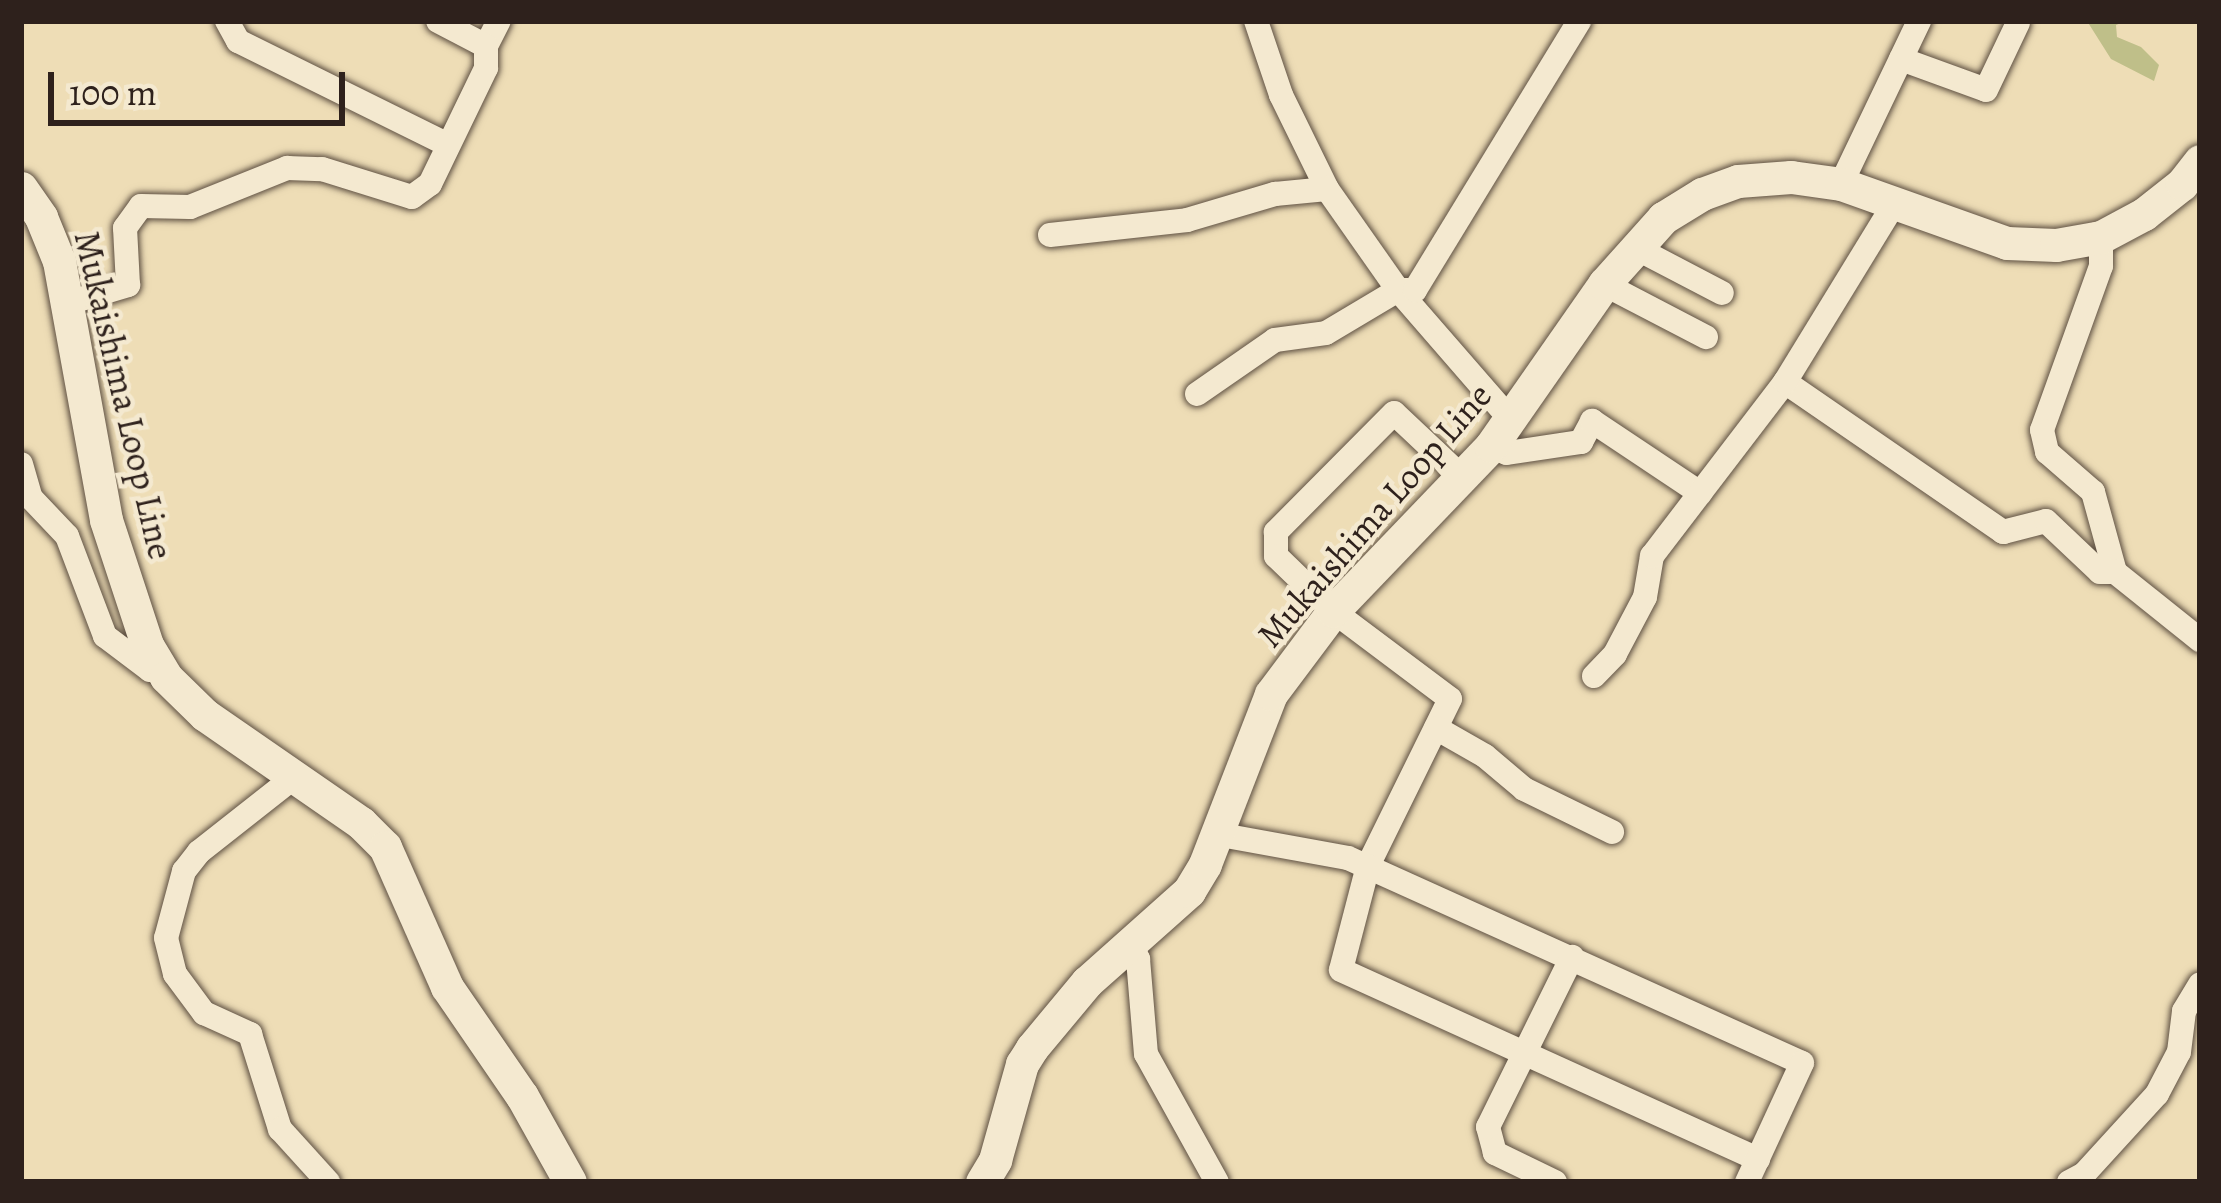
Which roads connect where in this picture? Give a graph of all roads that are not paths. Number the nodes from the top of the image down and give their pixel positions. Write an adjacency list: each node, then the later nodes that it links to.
1 (227, 21): 10 (street)
2 (438, 21): 8 (street)
3 (499, 21): 8 (street)
4 (1256, 21): 14 (street)
5 (1579, 21): 20 (street)
6 (1919, 21): 9 (street)
7 (2018, 23): 9 (street)
8 (486, 46): 10 (street)
9 (1901, 58): 12 (street)
10 (448, 145): 22 (street)
11 (2200, 161): 17 (main road, Mukaishima Loop Line)
12 (1841, 184): 15 (main road, Mukaishima Loop Line); 18 (main road, Mukaishima Loop Line)
13 (21, 188): 22 (main road, Mukaishima Loop Line)
14 (1327, 189): 16 (street); 20 (street)
15 (1894, 204): 17 (main road, Mukaishima Loop Line); 24 (street)
16 (1050, 236)
17 (2101, 237): 30 (street)
18 (1634, 247): 19 (main road, Mukaishima Loop Line); 21 (street)
19 (1604, 284): 23 (street); 26 (main road, Mukaishima Loop Line)
20 (1398, 290): 25 (street); 26 (street)
21 (1722, 293)
22 (68, 303): 33 (main road, Mukaishima Loop Line)
23 (1706, 338)
24 (1786, 382): 29 (street); 30 (street)
25 (1197, 394)
26 (1501, 433): 28 (main road, Mukaishima Loop Line); 29 (street)
27 (21, 464): 33 (street)
28 (1462, 477): 31 (main road, Mukaishima Loop Line); 31 (street)
29 (1700, 493): 34 (street)
30 (2115, 572): 32 (street)
31 (1334, 611): 35 (street); 38 (main road, Mukaishima Loop Line)
32 (2200, 640)
33 (159, 664): 36 (main road, Mukaishima Loop Line)
34 (1594, 676)
35 (1436, 728): 37 (street); 39 (street)
36 (293, 778): 45 (street); 46 (main road, Mukaishima Loop Line)
37 (1612, 832)
38 (1216, 834): 39 (street); 40 (main road, Mukaishima Loop Line)
39 (1368, 866): 41 (street); 43 (street)
40 (1131, 944): 47 (main road, Mukaishima Loop Line); 48 (street)
41 (1572, 957): 43 (street); 44 (street)
42 (2200, 984): 50 (street)
43 (1526, 1050): 44 (street); 49 (street)
44 (1753, 1170)
45 (328, 1182)
46 (570, 1182)
47 (982, 1182)
48 (1217, 1182)
49 (1555, 1182)
50 (2069, 1182)

